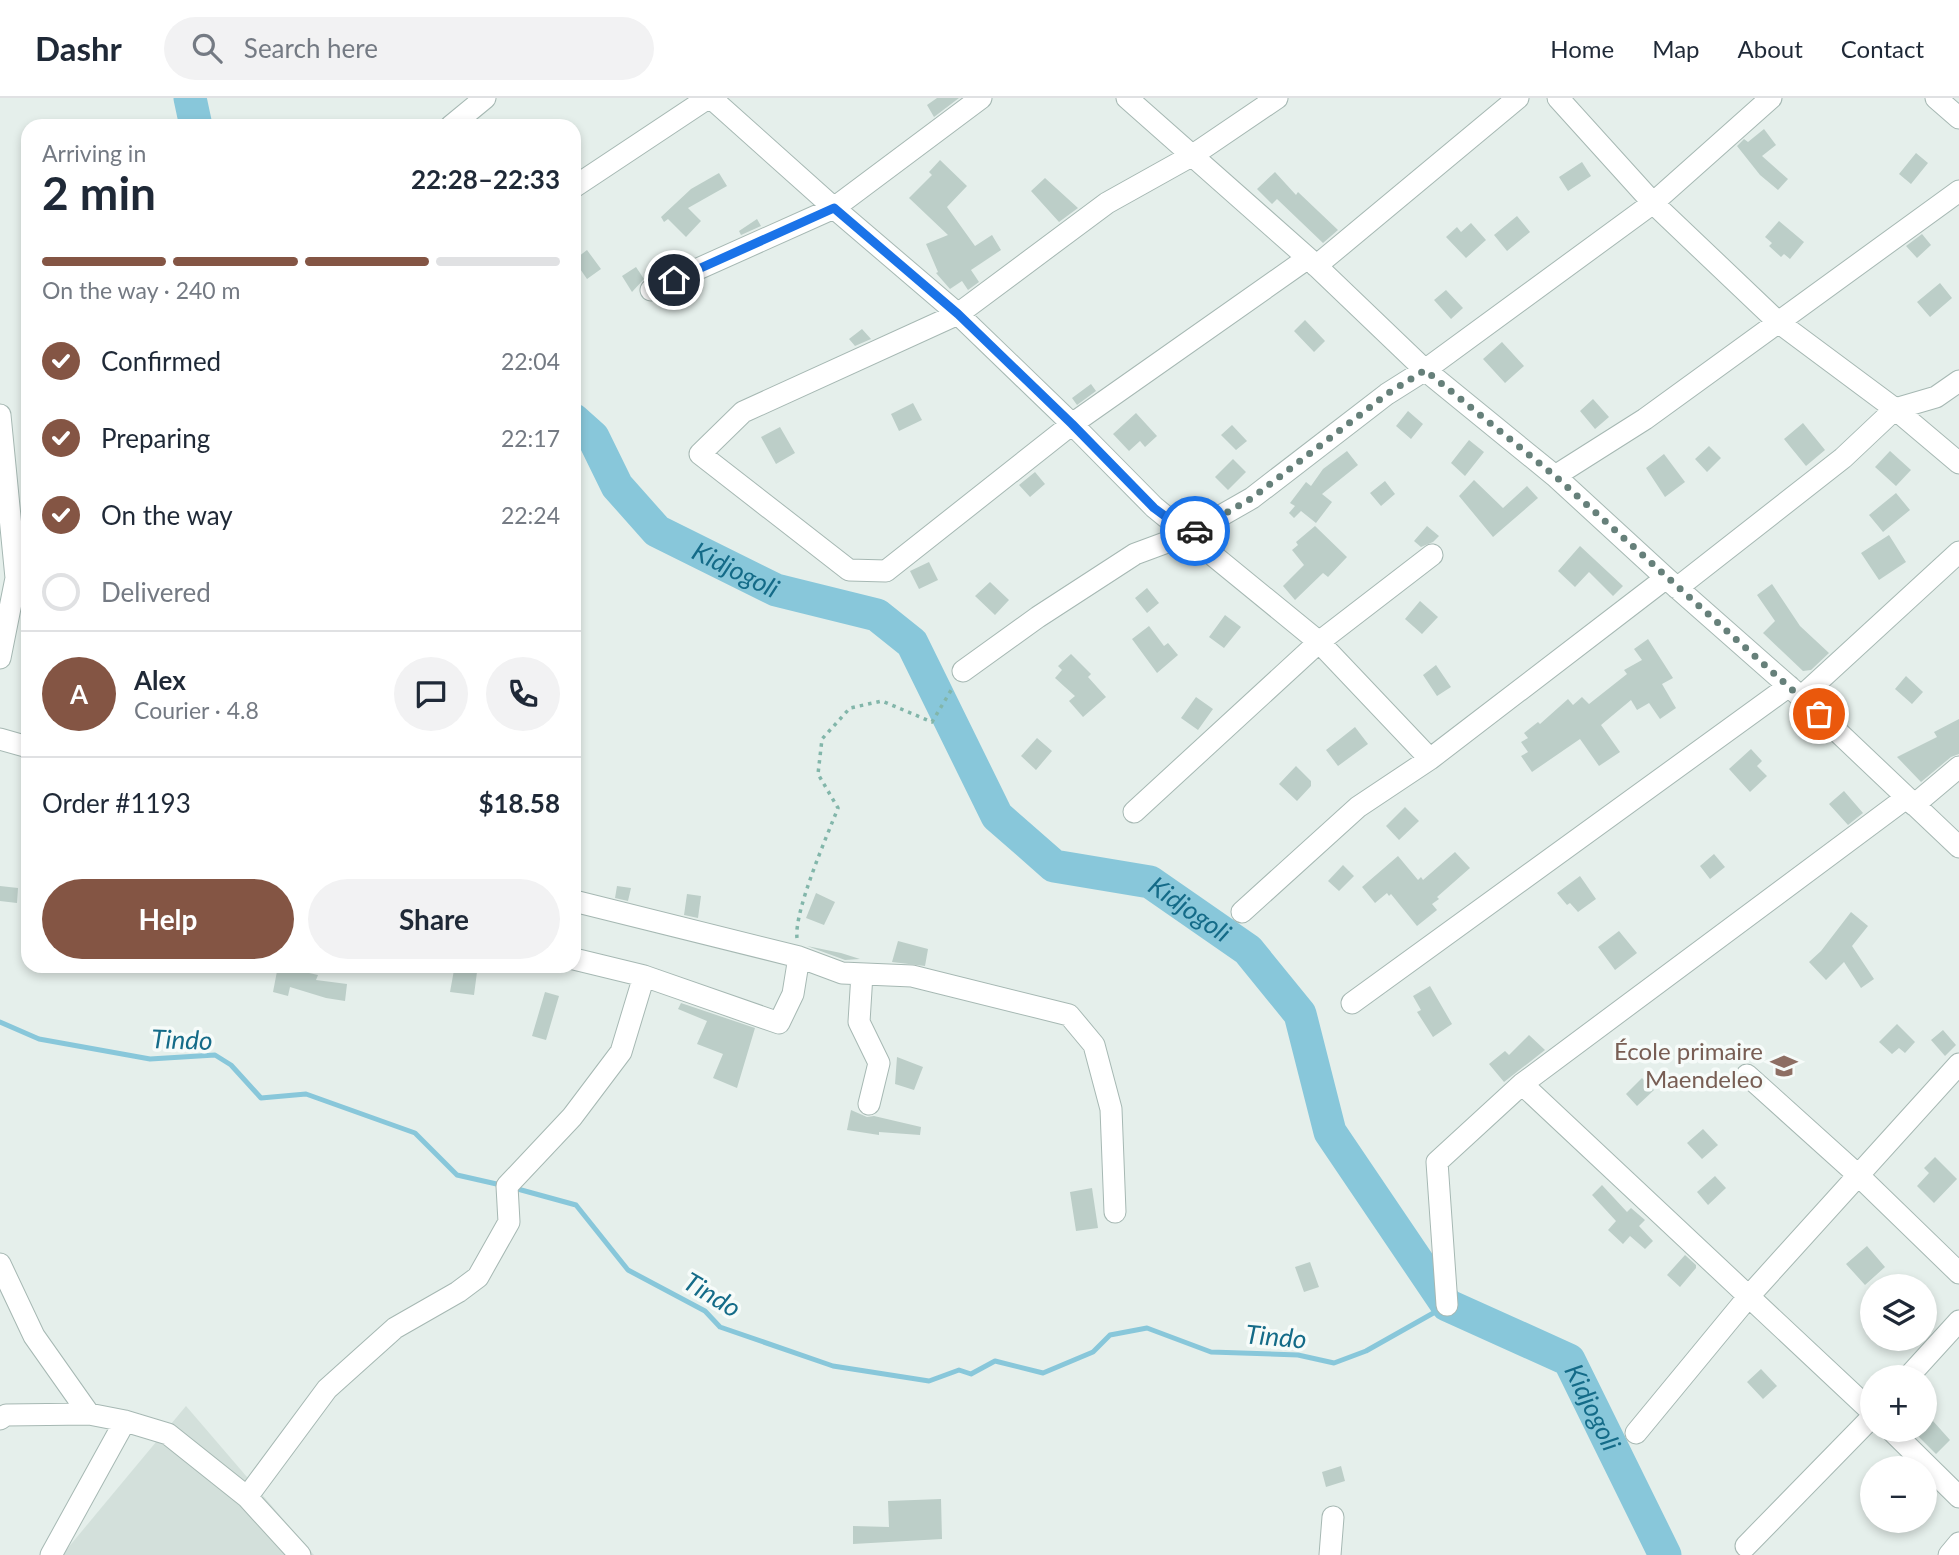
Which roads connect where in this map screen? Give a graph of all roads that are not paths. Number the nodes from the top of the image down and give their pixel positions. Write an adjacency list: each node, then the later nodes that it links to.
1 (485, 98): 11 (street)
2 (710, 98): 13 (street); 16 (street)
3 (981, 98): 16 (street)
4 (1127, 98): 12 (street)
5 (1277, 98): 12 (street)
6 (1518, 98): 17 (street)
7 (1558, 98): 15 (street)
8 (1771, 98): 15 (street)
9 (1936, 98): 10 (street)
10 (1959, 118)
11 (460, 119)
12 (1193, 155): 17 (street); 19 (street)
13 (581, 182)
14 (1959, 191): 20 (street)
15 (1653, 203): 20 (street); 21 (street)
16 (834, 208): 18 (street); 19 (street)
17 (1312, 262): 21 (street); 25 (street)
18 (651, 290)
19 (958, 314): 25 (street); 25 (street)
20 (1778, 322): 23 (street); 27 (street)
21 (1425, 370): 27 (street); 28 (street)
22 (1959, 381): 23 (street)
23 (1895, 409): 26 (street); 31 (street)
24 (0, 415): 33 (street)
25 (1072, 424): 28 (street)
26 (1959, 463)
27 (1555, 476): 31 (street)
28 (1189, 534): 32 (street); 34 (street)
29 (1959, 552): 35 (street)
30 (1432, 555): 32 (street)
31 (1671, 583): 35 (street); 38 (street)
32 (1319, 642): 38 (street); 41 (street)
33 (0, 658)
34 (963, 670)
35 (1795, 692): 40 (street); 49 (street)
36 (0, 740): 37 (street)
37 (21, 745)
38 (1430, 759): 44 (street)
39 (1959, 766): 40 (street)
40 (1910, 801): 42 (street); 52 (street)
41 (1134, 811)
42 (1959, 847)
43 (581, 903): 45 (street)
44 (1242, 912)
45 (799, 957): 47 (street); 48 (street)
46 (581, 960): 48 (street)
47 (862, 974): 53 (street); 55 (street)
48 (644, 976): 69 (street)
49 (1352, 1003)
50 (1959, 1064): 54 (street)
51 (1747, 1075): 54 (street)
52 (1522, 1084): 58 (street); 59 (street)
53 (869, 1104)
54 (1858, 1175): 57 (street); 58 (street)
55 (1115, 1212)
56 (0, 1264): 63 (street)
57 (1959, 1273)
58 (1749, 1296): 62 (street); 67 (street)
59 (1447, 1305)
60 (1959, 1321): 61 (street)
61 (1919, 1365)
62 (1860, 1402)
63 (89, 1414): 64 (street); 65 (street)
64 (0, 1419)
65 (125, 1421): 69 (street); 74 (street)
66 (1860, 1427): 73 (street)
67 (1636, 1433)
68 (1903, 1442): 70 (street)
69 (247, 1497): 75 (street)
70 (1959, 1497)
71 (1334, 1517): 76 (street)
72 (1959, 1543): 77 (street)
73 (1746, 1546)
74 (51, 1555)
75 (300, 1555)
76 (1330, 1555)
77 (1949, 1555)

